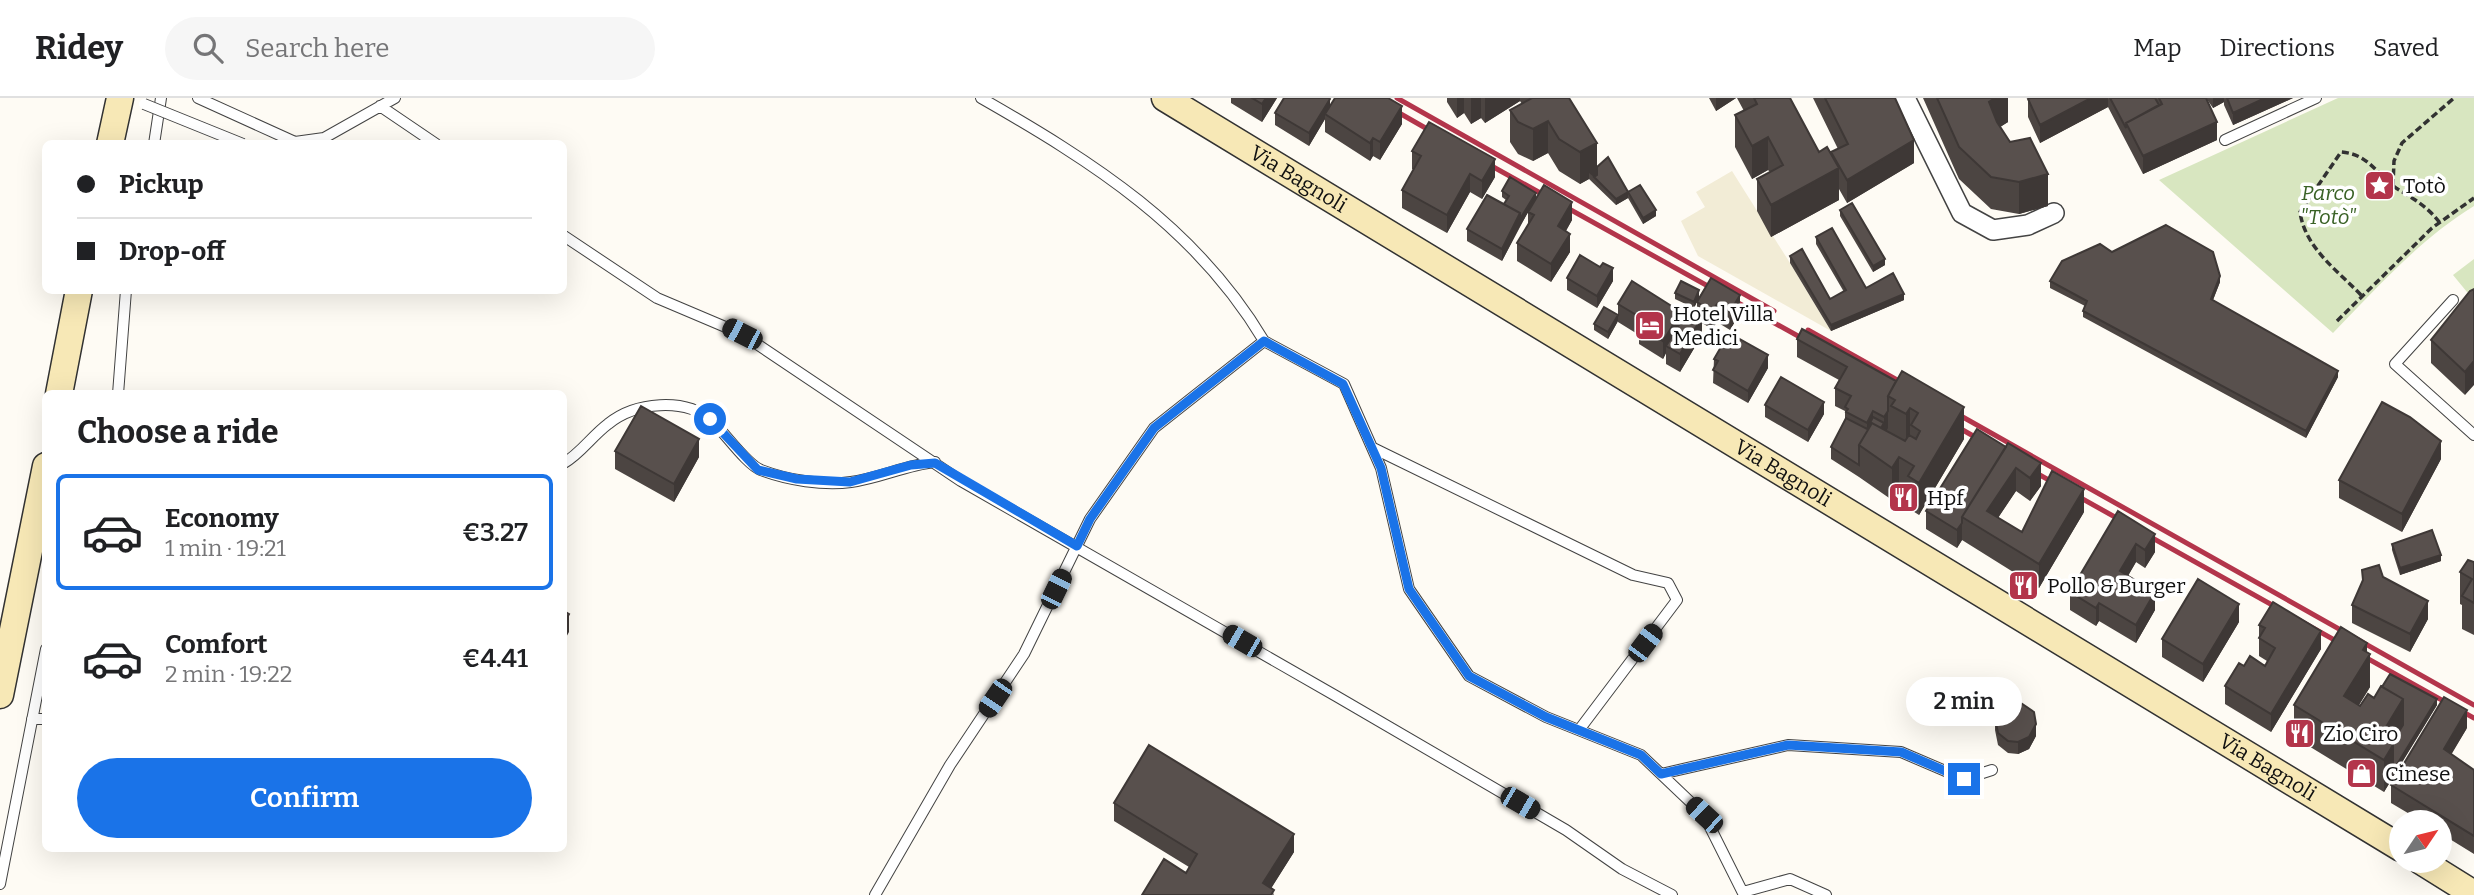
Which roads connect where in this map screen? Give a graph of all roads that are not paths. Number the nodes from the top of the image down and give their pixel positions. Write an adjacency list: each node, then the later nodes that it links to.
1 (161, 98): 11 (lane)
2 (198, 98): 13 (lane)
3 (395, 98): 9 (lane)
4 (981, 98): 22 (lane)
5 (1165, 98): 38 (street, Via Bagnoli)
6 (1905, 98): 17 (street)
7 (2316, 98): 16 (lane)
8 (132, 101): 10 (street); 12 (lane, bridge)
9 (380, 106): 14 (lane); 15 (lane)
10 (112, 140)
11 (154, 140)
12 (233, 140)
13 (291, 140)
14 (310, 140)
15 (430, 140)
16 (2225, 140)
17 (2054, 213)
18 (567, 238): 28 (lane)
19 (78, 294): 23 (street)
20 (126, 294): 24 (lane)
21 (2453, 300): 25 (lane)
22 (1264, 341): 26 (lane); 30 (lane)
23 (60, 390)
24 (118, 390)
25 (2474, 435)
26 (1372, 447): 35 (lane); 35 (lane)
27 (567, 460): 28 (lane)
28 (935, 463): 30 (lane)
29 (42, 486): 32 (street)
30 (1077, 546): 43 (lane); 44 (lane)
31 (42, 669): 33 (lane)
32 (0, 695)
33 (32, 719): 34 (lane); 40 (lane)
34 (42, 719)
35 (1579, 730): 37 (lane)
36 (1992, 770): 37 (lane)
37 (1661, 774): 41 (lane)
38 (2389, 841)
39 (2440, 873): 42 (street)
40 (0, 884)
41 (1743, 893): 45 (lane)
42 (2474, 894)
43 (875, 895)
44 (1672, 895)
45 (1826, 895)

